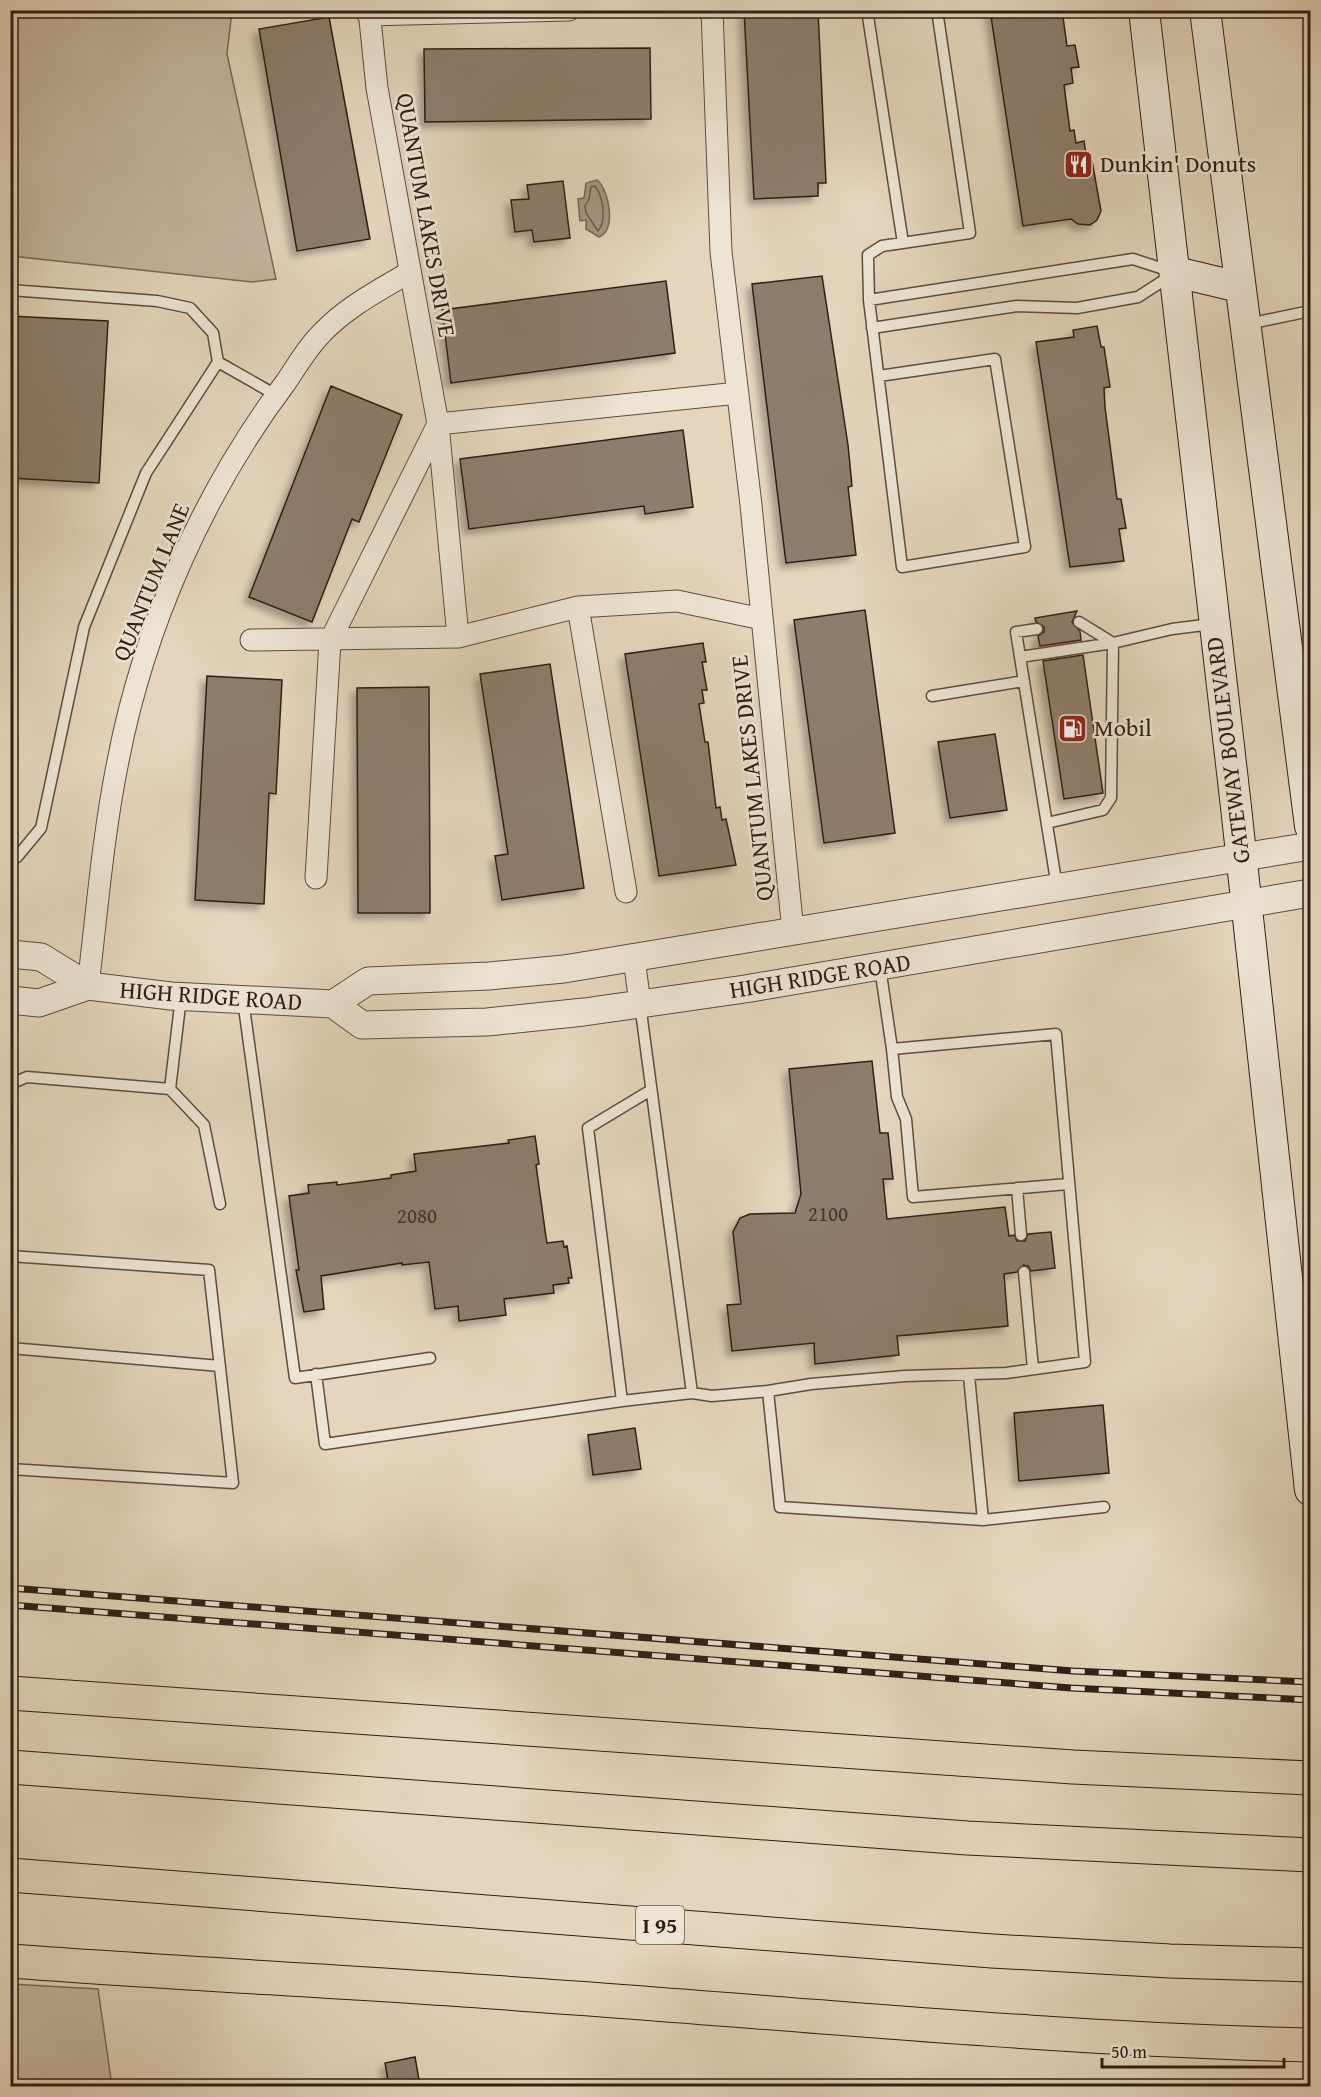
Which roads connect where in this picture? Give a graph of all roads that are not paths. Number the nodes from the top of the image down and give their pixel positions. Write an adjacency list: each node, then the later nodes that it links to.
1 (569, 10): 7 (street, QUANTUM LAKES DRIVE)
2 (712, 10): 19 (street, QUANTUM LAKES DRIVE)
3 (867, 10): 8 (lane)
4 (937, 10): 8 (lane)
5 (1144, 10): 10 (main road, GATEWAY BOULEVARD)
6 (1205, 10): 11 (main road)
7 (368, 13): 9 (street, QUANTUM LAKES DRIVE)
8 (903, 243): 13 (lane)
9 (410, 272): 20 (street, QUANTUM LANE); 21 (street, QUANTUM LAKES DRIVE)
10 (1176, 272): 11 (main road); 13 (lane); 16 (lane); 25 (main road, GATEWAY BOULEVARD)
11 (1239, 286): 15 (main road)
12 (10, 290): 17 (lane)
13 (869, 300): 16 (lane)
14 (1311, 311): 15 (lane)
15 (1244, 324): 35 (main road)
16 (872, 327): 18 (lane)
17 (218, 362): 20 (lane); 37 (lane)
18 (879, 376): 18 (lane)
19 (738, 393): 21 (street); 23 (street, QUANTUM LAKES DRIVE)
20 (276, 395): 48 (street, QUANTUM LANE)
21 (438, 424): 27 (street, QUANTUM LAKES DRIVE); 29 (street)
22 (578, 607): 23 (street, QUANTUM LAKES DRIVE); 27 (street, QUANTUM LAKES DRIVE); 41 (street)
23 (762, 619): 44 (street, QUANTUM LAKES DRIVE)
24 (1079, 622): 30 (lane)
25 (1213, 624): 30 (lane); 38 (main road, GATEWAY BOULEVARD)
26 (1037, 629): 31 (lane)
27 (458, 637): 29 (street, QUANTUM LAKES DRIVE)
28 (251, 640): 29 (street, QUANTUM LAKES DRIVE)
29 (330, 640): 39 (street)
30 (1113, 643): 31 (lane); 34 (lane)
31 (1020, 657): 32 (lane)
32 (1024, 681): 33 (lane); 34 (lane)
33 (932, 696)
34 (1047, 823): 40 (lane)
35 (1311, 826)
36 (1311, 846): 38 (street, HIGH RIDGE ROAD)
37 (10, 858)
38 (1240, 858): 40 (street, HIGH RIDGE ROAD); 43 (main road, GATEWAY BOULEVARD)
39 (316, 878)
40 (1058, 890): 44 (street, HIGH RIDGE ROAD)
41 (626, 892)
42 (1311, 893): 43 (street, HIGH RIDGE ROAD)
43 (1245, 903): 47 (street, HIGH RIDGE ROAD); 74 (main road, GATEWAY BOULEVARD)
44 (793, 932): 46 (street, HIGH RIDGE ROAD)
45 (10, 954): 48 (street, HIGH RIDGE ROAD)
46 (634, 958): 52 (street, HIGH RIDGE ROAD); 53 (street)
47 (880, 967): 53 (street, HIGH RIDGE ROAD); 54 (lane)
48 (88, 986): 49 (street, HIGH RIDGE ROAD); 51 (street, HIGH RIDGE ROAD)
49 (181, 996): 50 (street, HIGH RIDGE ROAD); 56 (lane)
50 (243, 999): 52 (street, HIGH RIDGE ROAD); 68 (lane)
51 (10, 1000)
52 (333, 1004): 53 (street, HIGH RIDGE ROAD)
53 (640, 1004): 57 (lane)
54 (892, 1049): 58 (lane); 59 (lane)
55 (10, 1084): 56 (lane)
56 (170, 1089): 60 (lane)
57 (651, 1090): 71 (lane); 72 (lane)
58 (1068, 1184): 59 (lane); 67 (lane)
59 (1017, 1188): 61 (lane)
60 (220, 1204)
61 (1021, 1235)
62 (10, 1256): 66 (lane)
63 (1024, 1272): 67 (lane)
64 (10, 1348): 66 (lane)
65 (430, 1358): 68 (lane)
66 (220, 1366): 73 (lane)
67 (1033, 1369): 69 (lane)
68 (316, 1374): 72 (lane)
69 (969, 1376): 70 (lane); 76 (lane)
70 (768, 1391): 71 (lane); 76 (lane)
71 (692, 1393): 72 (lane)
72 (622, 1401)
73 (10, 1469)
74 (1311, 1490)
75 (1104, 1507): 76 (lane)
76 (983, 1520)
77 (10, 1693): 79 (highway)
78 (10, 1767): 80 (highway)
79 (1311, 1778)
80 (1311, 1856)
81 (10, 1875): 83 (highway, I 95)
82 (10, 1961): 84 (highway)
83 (1311, 1965)
84 (1311, 2045)

